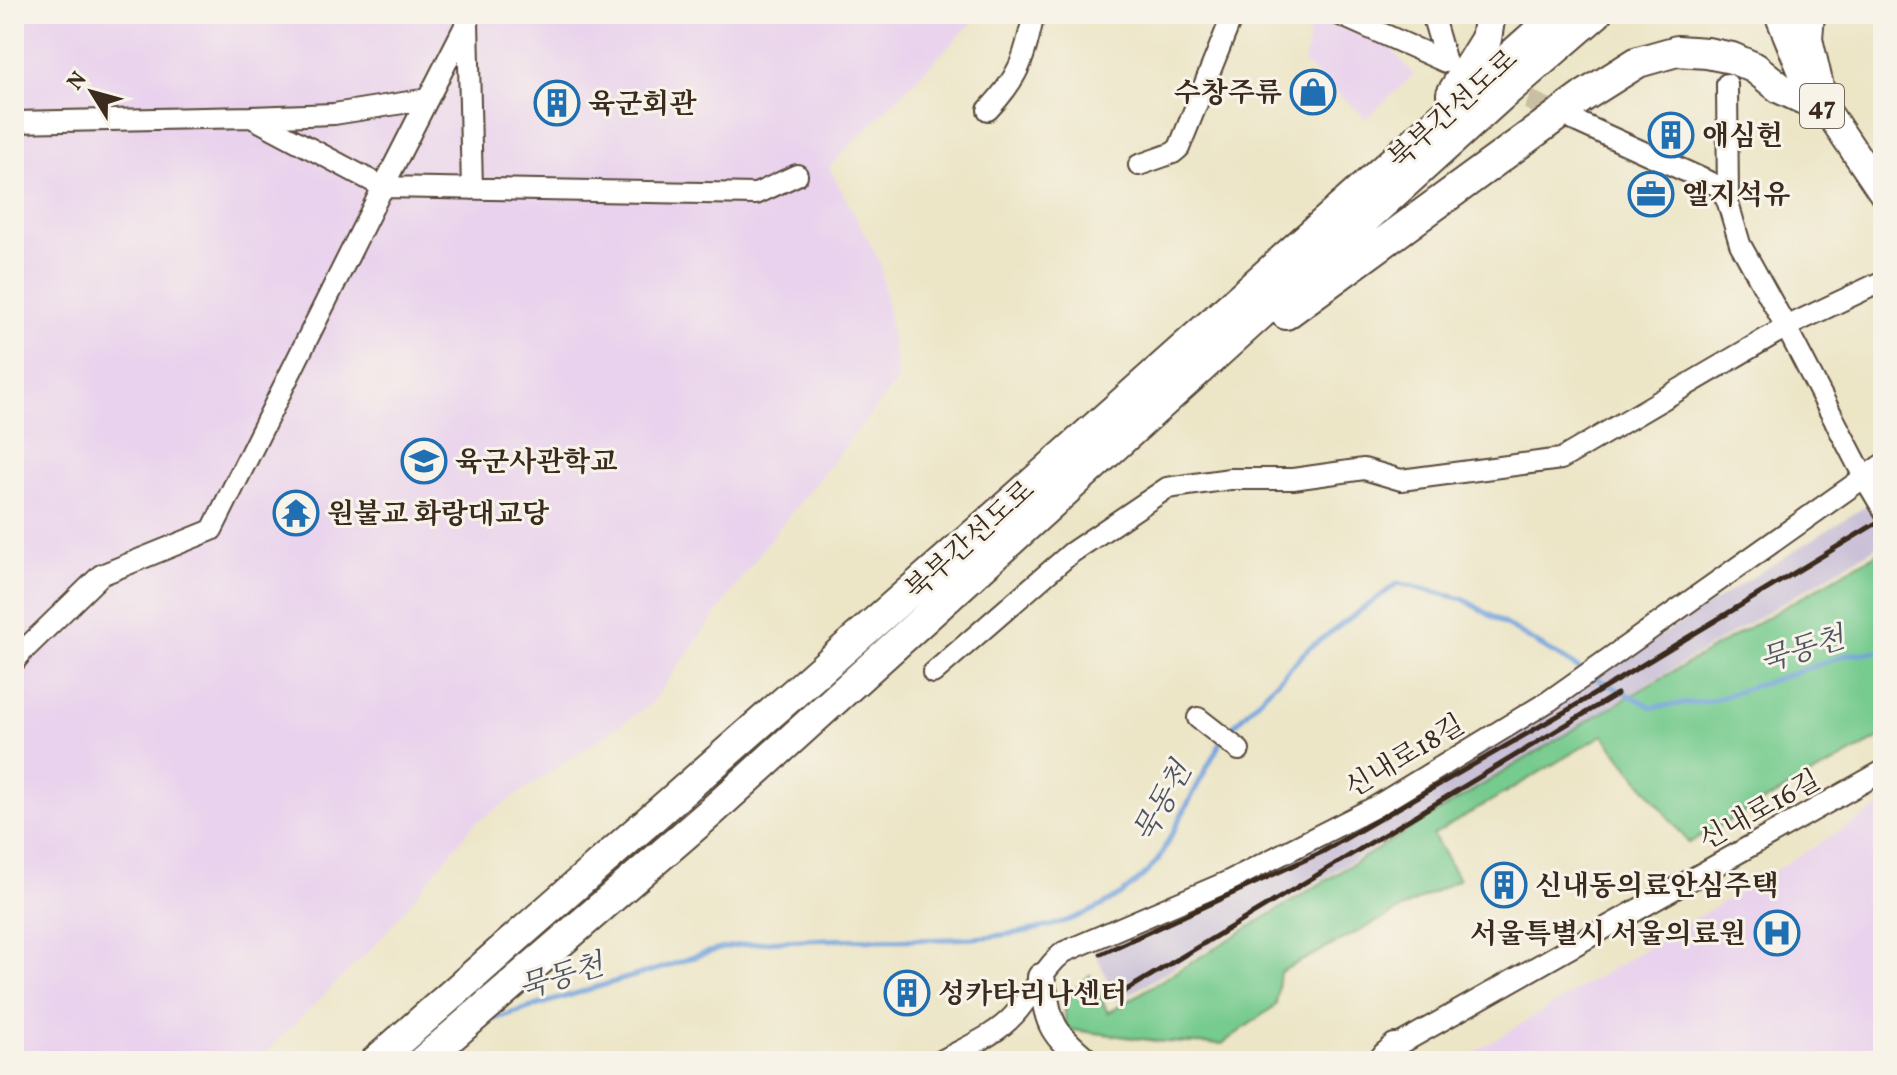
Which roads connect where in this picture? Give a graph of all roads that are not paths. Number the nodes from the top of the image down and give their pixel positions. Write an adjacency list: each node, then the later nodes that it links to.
1 (1034, 14): 14 (street)
2 (1233, 14): 19 (street)
3 (1338, 14): 4 (street)
4 (1432, 14)
5 (1490, 14): 18 (highway)
6 (1558, 14): 18 (highway, 북부간선도로)
7 (1596, 14): 27 (highway, 북부간선도로)
8 (1778, 14): 13 (main road, 47)
9 (1809, 14): 13 (highway)
10 (468, 17): 12 (street); 22 (street)
11 (1727, 84): 24 (street)
12 (428, 99): 15 (street); 21 (street)
13 (1823, 108): 23 (main road, 47); 27 (highway)
14 (988, 110)
15 (251, 117): 17 (street); 21 (street)
16 (1573, 120): 24 (street)
17 (14, 122)
18 (1430, 128): 38 (highway, 북부간선도로)
19 (1139, 165)
20 (797, 175): 22 (street)
21 (383, 187): 22 (street); 31 (street)
22 (472, 189)
23 (1883, 194)
24 (1728, 203): 26 (street)
25 (1883, 281): 26 (street)
26 (1786, 327): 29 (street); 32 (street)
27 (1183, 386): 39 (highway, 북부간선도로)
28 (1883, 464): 29 (street, 신내로18길)
29 (1864, 477): 30 (street); 36 (street, 신내로18길)
30 (1883, 509)
31 (14, 662)
32 (933, 673)
33 (1198, 718): 34 (street)
34 (1239, 750)
35 (1883, 771): 37 (street, 신내로16길)
36 (1041, 977): 40 (street, 신내로18길); 41 (main road)
37 (1388, 1054): 42 (street, 신내로16길)
38 (376, 1061)
39 (423, 1061)
40 (941, 1061)
41 (1086, 1061)
42 (1370, 1061)

